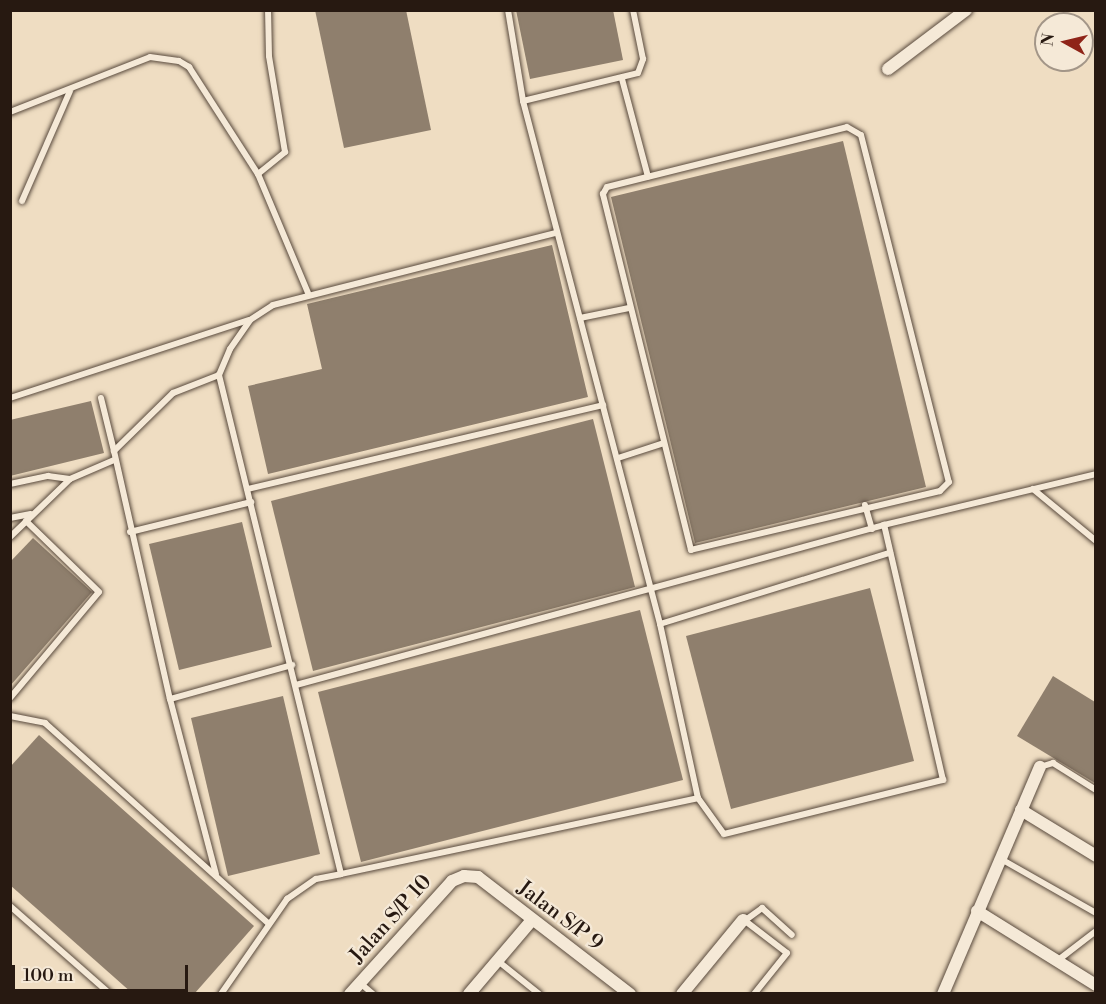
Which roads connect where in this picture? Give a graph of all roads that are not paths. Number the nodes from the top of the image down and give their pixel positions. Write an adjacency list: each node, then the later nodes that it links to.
1 (268, 10): 10 (lane)
2 (508, 10): 8 (lane)
3 (633, 10): 6 (lane)
4 (966, 10): 5 (street)
5 (888, 69)
6 (622, 79): 8 (lane); 11 (lane)
7 (70, 91): 9 (lane); 10 (lane); 12 (lane)
8 (523, 101): 13 (lane)
9 (10, 112)
10 (258, 174): 14 (lane)
11 (648, 177): 15 (lane); 32 (lane)
12 (22, 201)
13 (555, 232): 14 (lane); 16 (lane)
14 (308, 293): 17 (lane)
15 (629, 308): 16 (lane); 22 (lane)
16 (580, 318): 21 (lane)
17 (250, 320): 18 (lane); 19 (lane)
18 (219, 375): 23 (lane); 29 (lane)
19 (10, 398)
20 (101, 398): 23 (lane)
21 (603, 405): 24 (lane); 29 (lane)
22 (664, 443): 24 (lane); 32 (lane)
23 (114, 451): 25 (lane)
24 (618, 458): 42 (lane)
25 (114, 460): 27 (lane); 38 (lane)
26 (1095, 474): 30 (lane)
27 (70, 479): 28 (lane); 33 (lane)
28 (10, 484)
29 (248, 489): 31 (lane)
30 (1033, 489): 36 (lane); 40 (lane)
31 (251, 502): 38 (lane); 44 (lane)
32 (865, 505): 37 (lane)
33 (32, 514): 34 (lane); 35 (lane)
34 (10, 518)
35 (26, 521): 39 (lane); 46 (lane)
36 (884, 525): 37 (lane); 41 (lane)
37 (872, 529): 42 (lane)
38 (129, 532): 47 (lane)
39 (10, 537)
40 (1095, 541)
41 (890, 553): 43 (lane); 53 (lane)
42 (651, 591): 43 (lane); 45 (lane)
43 (660, 624): 53 (lane)
44 (292, 665): 45 (lane); 47 (lane)
45 (296, 685): 57 (lane)
46 (10, 698)
47 (170, 699): 58 (lane)
48 (10, 716): 49 (lane)
49 (16, 721): 50 (lane); 58 (lane)
50 (10, 728)
51 (1040, 767): 52 (lane); 54 (street)
52 (1095, 790)
53 (698, 798): 57 (lane)
54 (1022, 810): 55 (street); 56 (street)
55 (1095, 856)
56 (1001, 858): 61 (street); 62 (lane)
57 (340, 874): 65 (lane)
58 (216, 875): 65 (lane)
59 (464, 876): 63 (street, Jalan S/P 9); 70 (street, Jalan S/P 10)
60 (10, 906): 72 (lane)
61 (977, 911): 69 (street); 81 (street)
62 (1095, 913)
63 (532, 920): 68 (street); 78 (street, Jalan S/P 9)
64 (745, 920): 67 (lane); 79 (street); 80 (lane)
65 (269, 924): 73 (lane)
66 (1095, 931): 69 (lane)
67 (792, 935)
68 (498, 961): 76 (street); 77 (lane)
69 (1057, 961): 71 (street)
70 (359, 983): 74 (street, Jalan S/P 10); 75 (lane)
71 (1095, 985)
72 (110, 993)
73 (221, 993)
74 (350, 993)
75 (373, 993)
76 (470, 993)
77 (539, 993)
78 (630, 993)
79 (682, 993)
80 (754, 993)
81 (942, 993)

